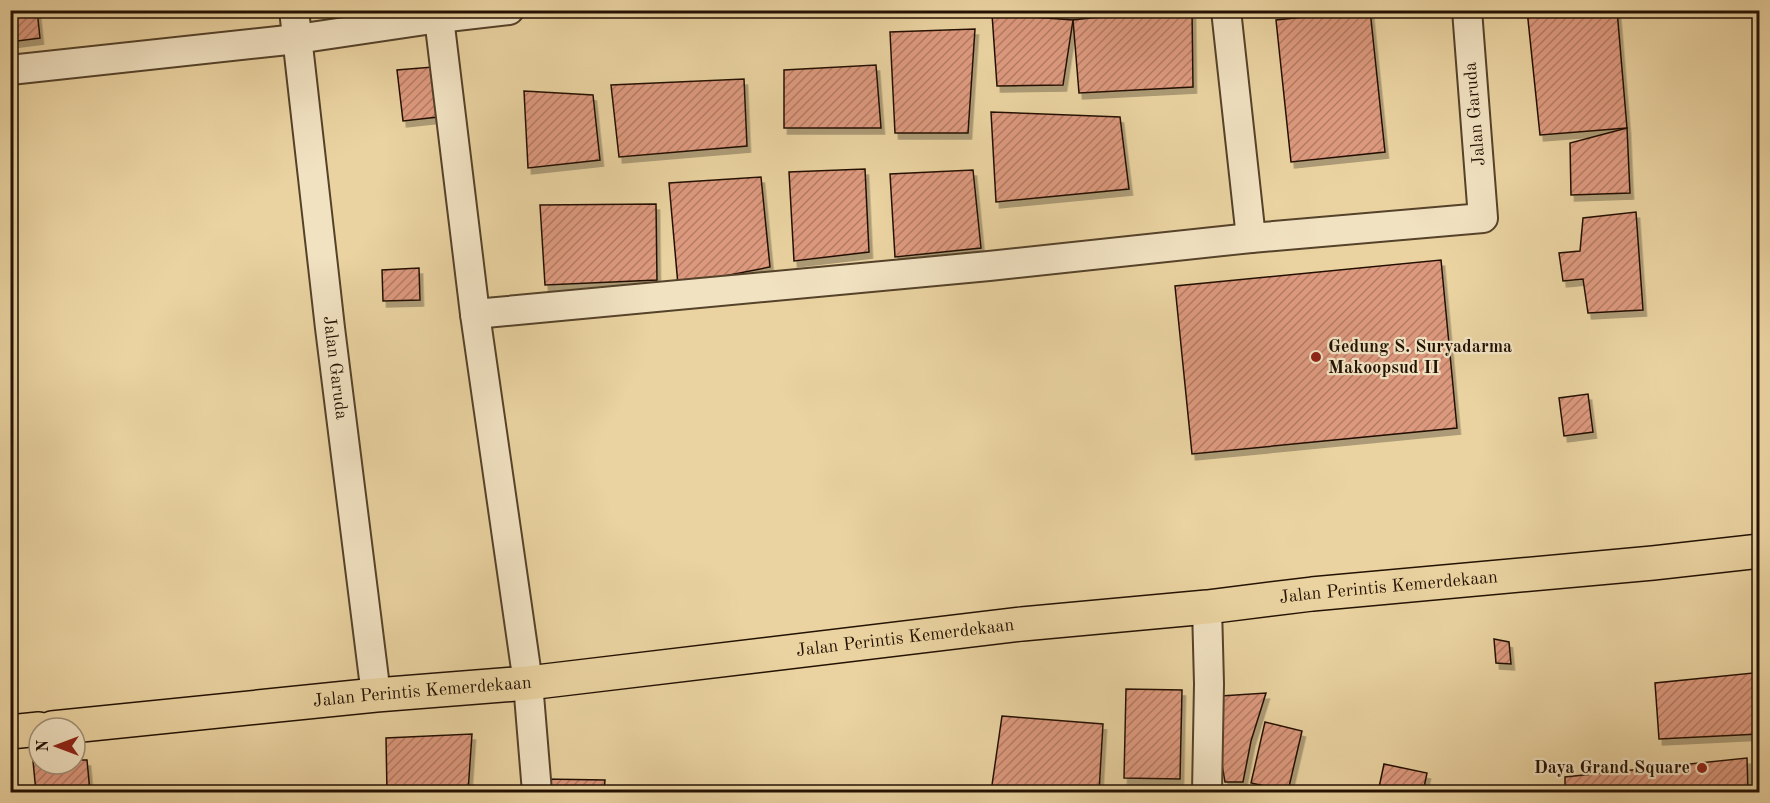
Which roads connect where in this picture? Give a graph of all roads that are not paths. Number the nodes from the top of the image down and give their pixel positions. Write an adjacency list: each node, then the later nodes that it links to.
1 (294, 10): 6 (street, Jalan Garuda)
2 (509, 10): 5 (street)
3 (1226, 10): 8 (street)
4 (1467, 10): 8 (street, Jalan Garuda)
5 (439, 18): 6 (street); 9 (street)
6 (297, 39): 7 (street); 13 (street, Jalan Garuda)
7 (10, 70)
8 (1251, 238): 9 (street)
9 (476, 314): 12 (street)
10 (1760, 551): 11 (highway, Jalan Perintis Kemerdekaan)
11 (1207, 607): 12 (highway, Jalan Perintis Kemerdekaan); 18 (street)
12 (528, 683): 13 (highway, Jalan Perintis Kemerdekaan); 17 (street)
13 (376, 695): 14 (highway, Jalan Perintis Kemerdekaan)
14 (87, 724)
15 (27, 730): 16 (highway)
16 (10, 732)
17 (537, 792)
18 (1207, 792)

